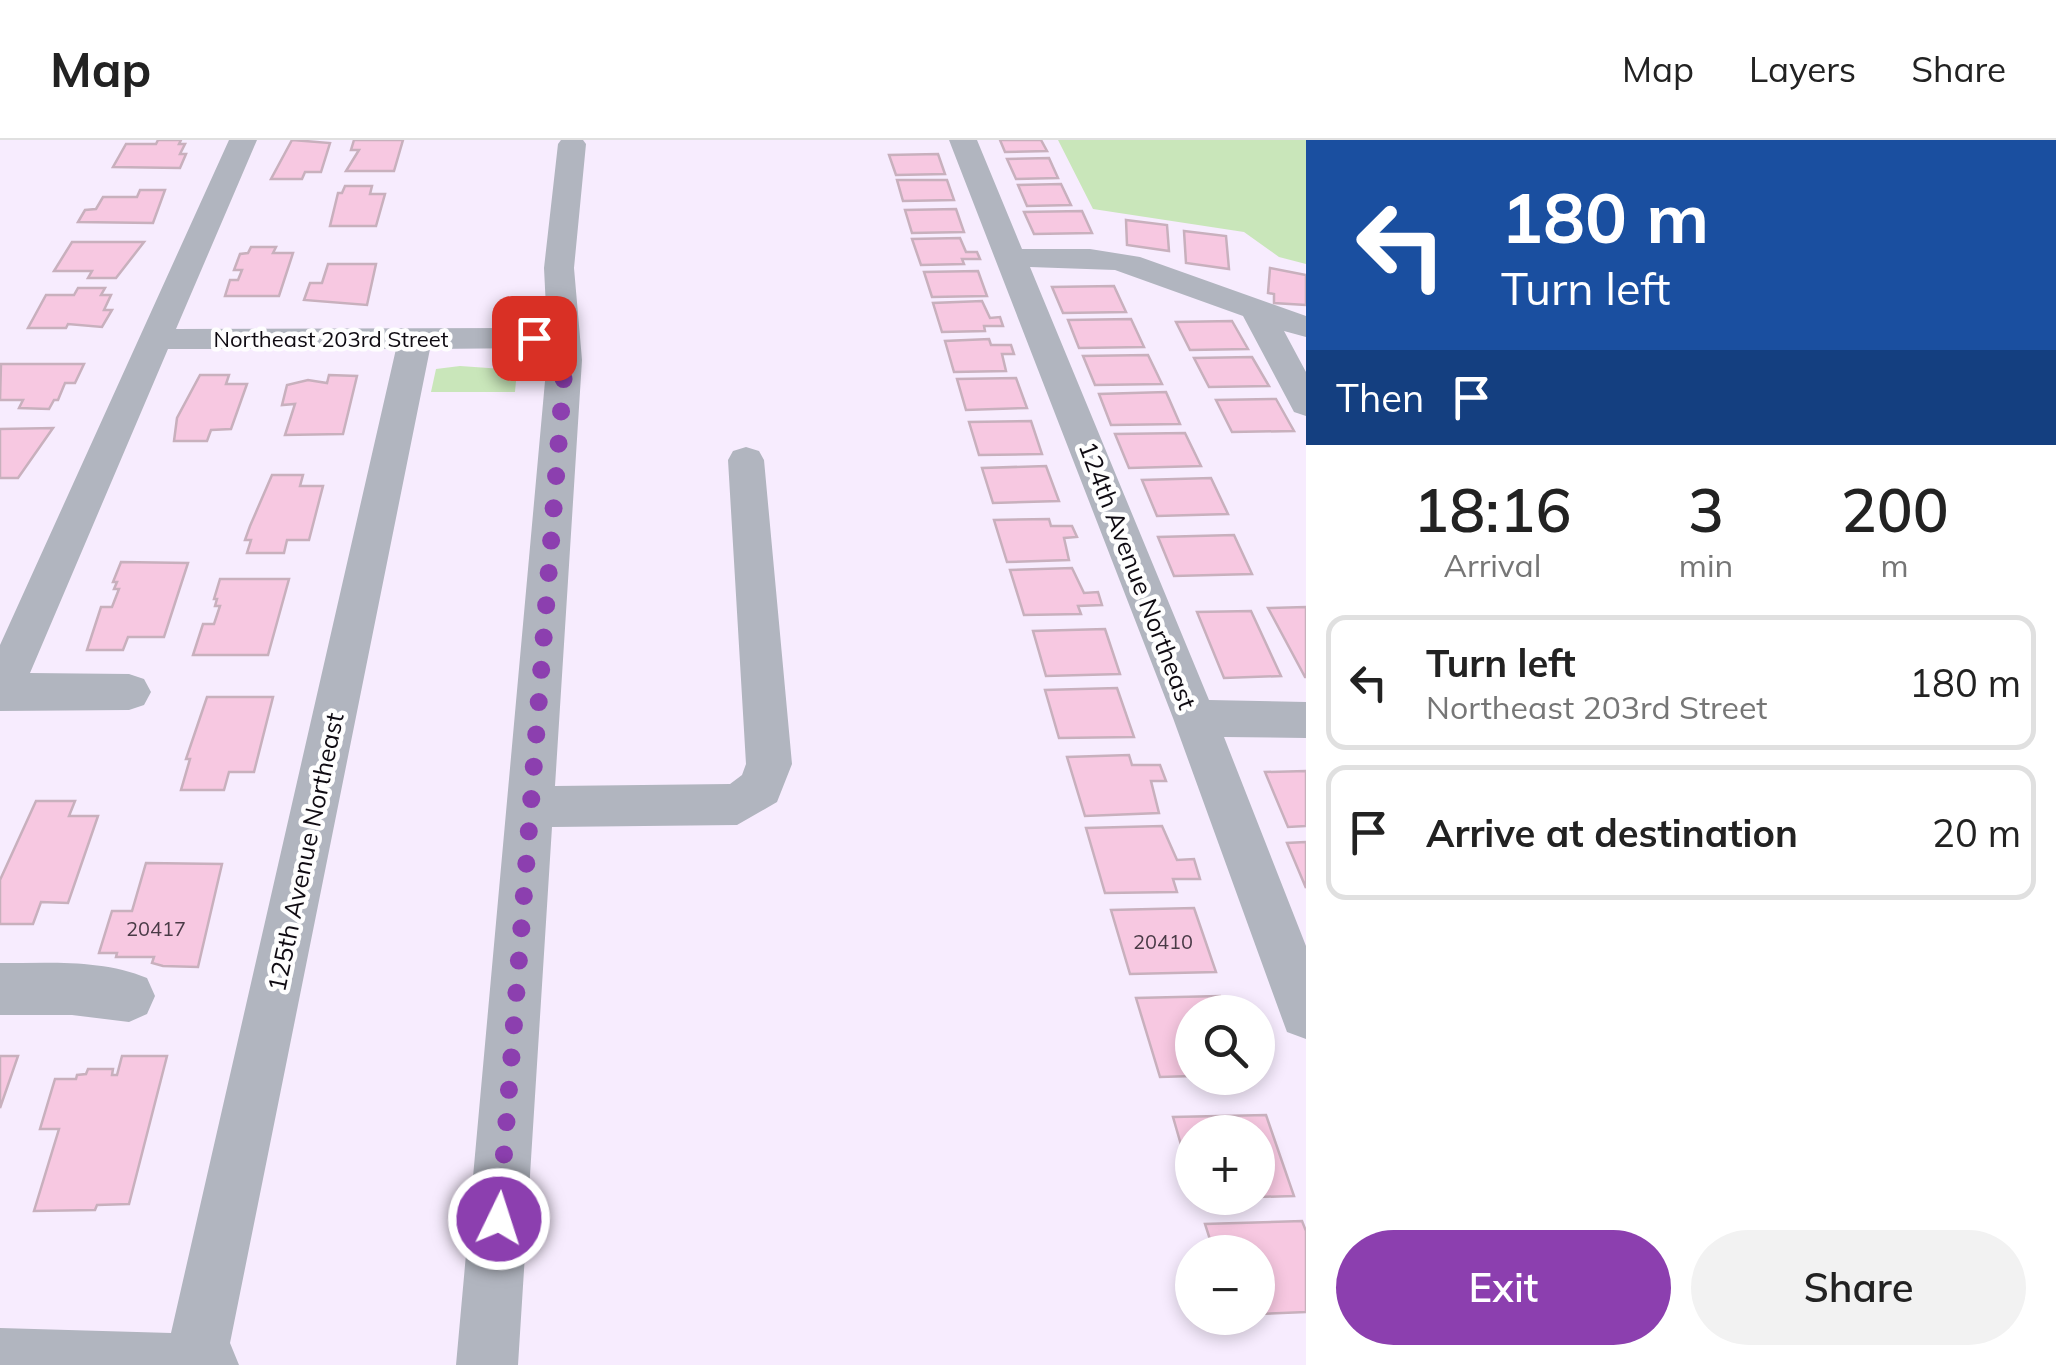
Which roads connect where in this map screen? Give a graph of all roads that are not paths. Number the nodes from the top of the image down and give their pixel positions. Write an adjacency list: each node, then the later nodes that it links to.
1 (243, 140): 8 (street)
2 (963, 140): 4 (street, 124th Avenue Northeast)
3 (572, 144): 7 (street)
4 (1014, 258): 5 (street); 14 (street, 124th Avenue Northeast)
5 (1257, 312): 6 (street); 10 (street)
6 (1306, 326)
7 (564, 338): 9 (street, Northeast 203rd Street); 16 (street)
8 (158, 339): 9 (street, Northeast 203rd Street); 12 (street)
9 (415, 339): 21 (street, 125th Avenue Northeast)
10 (1306, 404)
11 (746, 460): 16 (street)
12 (0, 692): 13 (street)
13 (129, 692)
14 (1195, 718): 15 (street); 19 (street, 124th Avenue Northeast)
15 (1306, 720)
16 (531, 807): 23 (street)
17 (0, 989): 18 (street)
18 (128, 996)
19 (1306, 1013)
20 (0, 1359): 21 (street)
21 (195, 1364): 22 (street)
22 (208, 1365)
23 (487, 1365)

